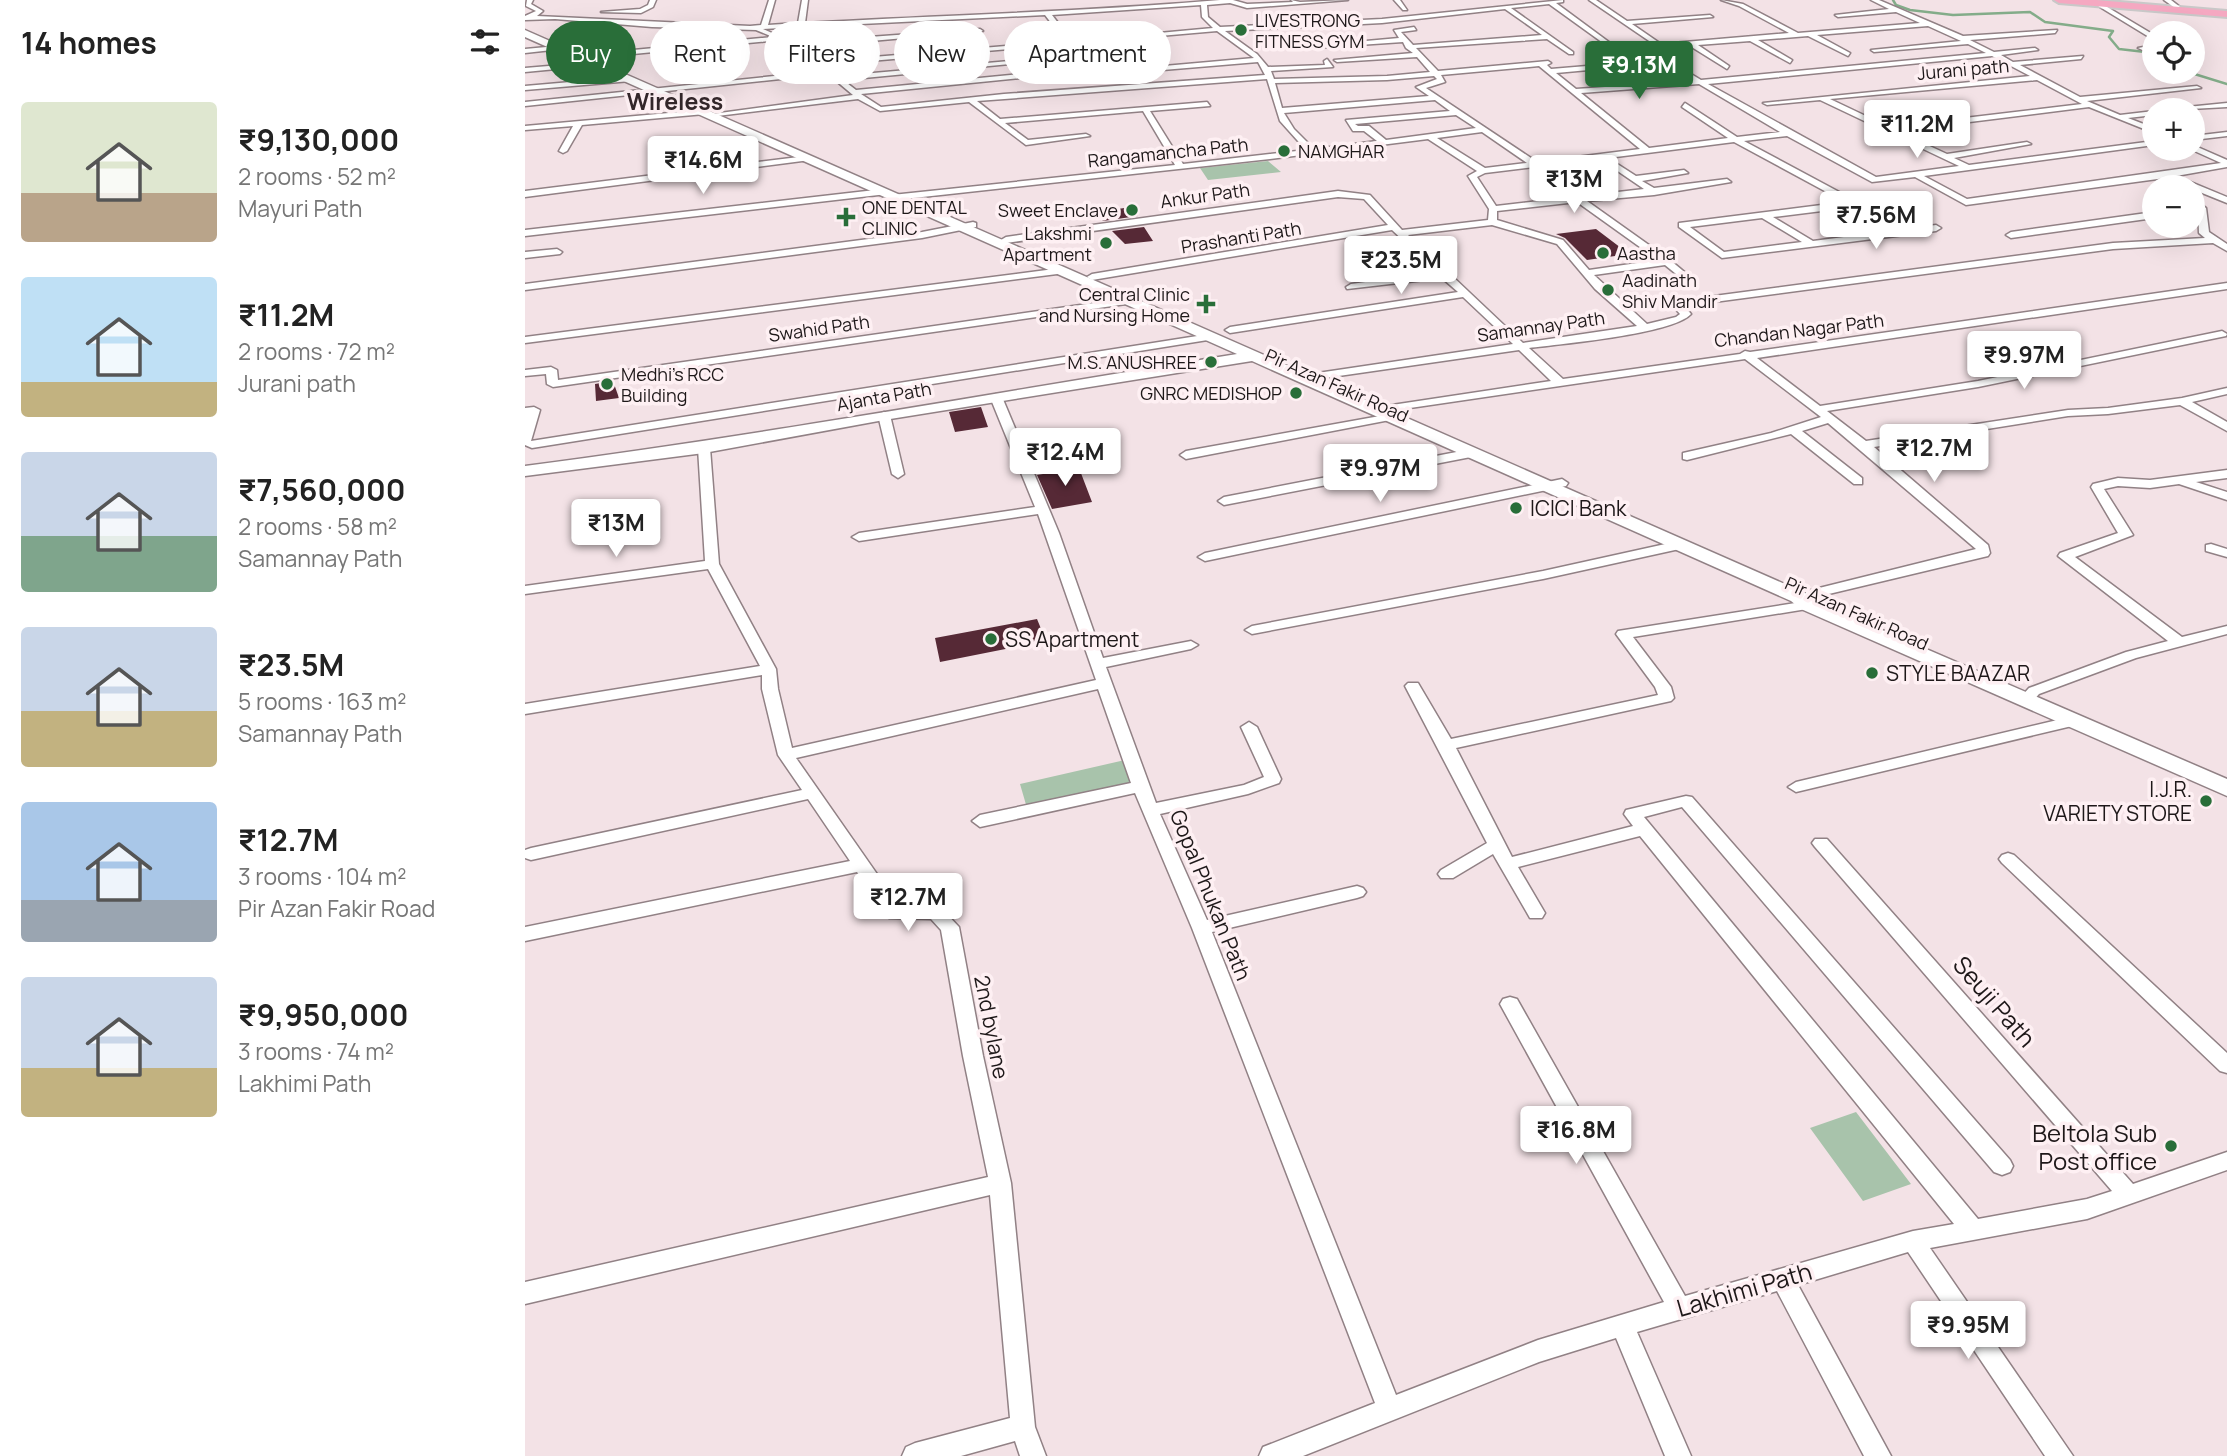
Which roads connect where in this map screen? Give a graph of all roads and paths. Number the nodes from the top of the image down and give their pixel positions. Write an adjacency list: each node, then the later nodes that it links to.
1 (530, 0): 22 (street)
2 (653, 0): 22 (street)
3 (772, 0): 29 (street)
4 (805, 0): 30 (street)
5 (1345, 0): 13 (street)
6 (1397, 0): 19 (street)
7 (1575, 0): 12 (street)
8 (1591, 0): 33 (street)
9 (1724, 0): 46 (street)
10 (1874, 0): 21 (street)
11 (2059, 0): 14 (main road)
12 (1556, 1): 20 (street); 63 (street)
13 (1296, 2): 17 (street)
14 (2094, 2): 18 (main road); 42 (street)
15 (1204, 3): 17 (street); 24 (street); 40 (street)
16 (960, 6): 26 (street)
17 (1247, 6): 39 (street)
18 (2173, 6): 23 (main road)
19 (1405, 9)
20 (1508, 9): 28 (street); 48 (street)
21 (1896, 10): 25 (street); 35 (street)
22 (540, 12): 34 (street)
23 (2227, 13)
24 (1048, 15): 26 (street); 32 (street)
25 (1838, 15)
26 (963, 16): 31 (street)
27 (1710, 17): 33 (street)
28 (1420, 18): 39 (street); 51 (street)
29 (766, 21)
30 (802, 21)
31 (880, 21)
32 (1053, 21)
33 (1626, 23): 53 (street)
34 (526, 24): 36 (street); 47 (main road, Pir Azan Fakir Road)
35 (1928, 24): 45 (street); 52 (street)
36 (650, 26)
37 (764, 27): 38 (street)
38 (750, 28): 43 (street)
39 (1250, 28): 40 (street)
40 (1221, 29): 44 (street); 70 (street)
41 (2055, 31): 52 (street)
42 (2142, 31)
43 (764, 33)
44 (1171, 34)
45 (1810, 34): 46 (street); 65 (street)
46 (1797, 35): 49 (street)
47 (546, 37)
48 (1548, 37): 55 (street); 62 (street)
49 (1752, 39): 53 (street); 74 (street)
50 (764, 40): 61 (street)
51 (1403, 40): 54 (street); 55 (street)
52 (1966, 40): 58 (street); 66 (street)
53 (1691, 43): 79 (street)
54 (1314, 46)
55 (1408, 47): 67 (street)
56 (1004, 48): 69 (street)
57 (546, 49): 60 (street)
58 (1874, 50)
59 (2035, 50): 66 (street)
60 (525, 51)
61 (636, 52)
62 (1571, 52)
63 (1619, 52)
64 (1653, 53): 73 (street)
65 (1848, 54)
66 (1994, 54): 76 (street); 90 (street)
67 (1417, 55): 71 (street); 82 (street)
68 (2081, 57): 76 (street)
69 (880, 58)
70 (1260, 60): 80 (street); 94 (street)
71 (1337, 60)
72 (1327, 61): 80 (street)
73 (1666, 61): 77 (street); 90 (street)
74 (1790, 61)
75 (1004, 64): 84 (street)
76 (2011, 64): 86 (street)
77 (1546, 66): 82 (street); 96 (street)
78 (546, 67): 81 (street)
79 (1727, 67)
80 (1266, 69): 88 (street)
81 (525, 70)
82 (1435, 73): 88 (street); 100 (street)
83 (880, 74): 84 (street)
84 (885, 74): 94 (street)
85 (764, 78): 92 (street)
86 (2036, 78): 101 (street, Jurani path); 102 (street)
87 (636, 79): 92 (main road, Pir Azan Fakir Road)
88 (1271, 79): 103 (street); 104 (street)
89 (636, 80): 92 (main road, Pir Azan Fakir Road)
90 (1700, 82): 96 (street); 125 (street)
91 (847, 84): 97 (street)
92 (653, 87): 93 (street); 98 (street); 106 (street); 115 (main road, Pir Azan Fakir Road)
93 (525, 88)
94 (892, 88): 97 (street)
95 (2197, 89): 102 (street)
96 (1576, 91): 137 (street)
97 (859, 94): 103 (street); 115 (street)
98 (525, 95)
99 (1344, 97): 104 (street)
100 (1436, 97): 113 (street); 114 (street)
101 (1821, 98): 105 (street, Jurani path); 124 (street)
102 (2078, 99): 109 (street)
103 (971, 100): 118 (street)
104 (1277, 101): 113 (street)
105 (1767, 103)
106 (525, 104)
107 (1207, 104): 112 (street)
108 (1685, 105): 131 (street)
109 (2090, 105): 117 (street); 124 (street)
110 (2227, 105): 111 (street)
111 (2205, 107)
112 (1145, 109): 118 (street); 144 (street)
113 (1279, 111): 136 (street)
114 (1460, 112): 123 (street); 132 (street)
115 (710, 113): 119 (street); 140 (main road, Pir Azan Fakir Road); 156 (main road, Pir Azan Fakir Road)
116 (2142, 114): 117 (street)
117 (2121, 117): 120 (street)
118 (1001, 121): 127 (street)
119 (579, 123): 121 (street); 135 (street)
120 (2142, 126)
121 (541, 127): 122 (street); 130 (street)
122 (525, 128)
123 (1486, 129): 128 (street, Rangamancha Path); 142 (street)
124 (1887, 130): 139 (street)
125 (1789, 133): 131 (street); 145 (street)
126 (2227, 134): 129 (street)
127 (1086, 136)
128 (1430, 137): 132 (street, Rangamancha Path); 146 (street)
129 (2205, 137)
130 (525, 139)
131 (1736, 140): 137 (street); 161 (street)
132 (1385, 143): 136 (street, Rangamancha Path)
133 (2027, 144): 139 (street)
134 (2142, 145): 145 (street)
135 (562, 151)
136 (1313, 152): 144 (street, Rangamancha Path)
137 (1649, 152): 141 (street)
138 (2205, 154): 143 (street)
139 (1945, 157): 145 (street)
140 (807, 158): 155 (street); 156 (main road, Pir Azan Fakir Road)
141 (1604, 159): 142 (street); 151 (street)
142 (1536, 164): 146 (street)
143 (2227, 164): 148 (street)
144 (1181, 167): 156 (street, Rangamancha Path)
145 (1967, 167)
146 (1483, 171): 163 (street)
147 (1684, 173): 151 (street)
148 (2166, 175)
149 (1920, 177): 150 (street)
150 (2142, 178)
151 (1634, 179): 153 (street)
152 (1727, 182): 153 (street)
153 (1652, 191): 158 (street); 159 (street)
154 (2205, 192): 160 (street)
155 (525, 194)
156 (895, 195): 167 (main road, Pir Azan Fakir Road); 170 (street, Rangamancha Path)
157 (1910, 197): 161 (street)
158 (1579, 199): 163 (street); 179 (street)
159 (1671, 199)
160 (2227, 202): 162 (street)
161 (1856, 204): 164 (street)
162 (2205, 207)
163 (1493, 209): 166 (street)
164 (1764, 215): 175 (street); 175 (street)
165 (2142, 217): 172 (street)
166 (1493, 222): 169 (street, Prashanti Path); 181 (street)
167 (968, 226): 173 (main road, Pir Azan Fakir Road); 180 (main road, Pir Azan Fakir Road); 186 (street)
168 (1936, 228): 175 (street)
169 (1398, 230): 173 (street, Ankur Path); 182 (street, Ankur Path); 183 (street, Prashanti Path)
170 (525, 233)
171 (2205, 234): 174 (street)
172 (2011, 235)
173 (1006, 240): 183 (main road, Pir Azan Fakir Road)
174 (2215, 240): 176 (street); 190 (street, Samannay Path)
175 (1812, 244)
176 (2227, 248)
177 (557, 252): 178 (street)
178 (525, 255)
179 (1667, 262): 181 (street); 184 (street)
180 (1062, 271): 189 (main road, Pir Azan Fakir Road); 194 (street)
181 (1588, 273): 190 (street)
182 (1447, 274): 187 (street); 188 (street, Ankur Path)
183 (1092, 277): 197 (main road, Pir Azan Fakir Road)
184 (1689, 279)
185 (2227, 285): 196 (street, Chandan Nagar Path)
186 (525, 287)
187 (1351, 287)
188 (1466, 295): 191 (street); 195 (street, Ankur Path)
189 (1129, 301): 193 (main road, Pir Azan Fakir Road); 198 (street, Swahid Path)
190 (1645, 327): 195 (street, Samannay Path)
191 (1230, 330)
192 (2222, 334): 204 (street)
193 (1210, 337): 197 (main road, Pir Azan Fakir Road); 211 (street)
194 (525, 340)
195 (1520, 348): 199 (street, Samannay Path); 200 (street, Ankur Path)
196 (1745, 354): 200 (street, Chandan Nagar Path); 204 (street)
197 (1257, 356): 199 (main road, Pir Azan Fakir Road); 202 (main road, Ajanta Path)
198 (525, 373)
199 (1310, 377): 206 (main road, Pir Azan Fakir Road)
200 (1560, 383): 206 (street, Chandan Nagar Path)
201 (2227, 391): 203 (street)
202 (996, 397): 207 (main road, Ajanta Path); 225 (street, Gopal Phukan Path)
203 (2182, 401): 209 (street); 212 (street)
204 (1820, 409): 208 (street)
205 (525, 411): 211 (street)
206 (1385, 412): 214 (main road, Pir Azan Fakir Road); 215 (street, Chandan Nagar Path); 222 (main road, Pir Azan Fakir Road)
207 (884, 415): 213 (main road, Ajanta Path); 218 (street)
208 (1831, 418): 210 (street); 212 (street)
209 (2227, 427)
210 (1793, 430): 216 (street); 220 (street)
211 (527, 441)
212 (1864, 445): 233 (street)
213 (704, 448): 217 (main road, Ajanta Path); 231 (street, 2nd bylane)
214 (1472, 453): 222 (main road, Pir Azan Fakir Road); 224 (street)
215 (1187, 455)
216 (1687, 456)
217 (525, 471)
218 (898, 474)
219 (2227, 474): 221 (street)
220 (1859, 481)
221 (2178, 481): 223 (street); 236 (street)
222 (1555, 484): 227 (main road, Pir Azan Fakir Road); 230 (street)
223 (2227, 496)
224 (1224, 501)
225 (1042, 510): 226 (street); 238 (street, Gopal Phukan Path)
226 (859, 537)
227 (1684, 542): 233 (main road, Pir Azan Fakir Road); 234 (street)
228 (2211, 548): 229 (street)
229 (2227, 552)
230 (1205, 556)
231 (712, 564): 232 (street); 239 (street, 2nd bylane)
232 (525, 590)
233 (1810, 599): 242 (main road, Pir Azan Fakir Road); 246 (street)
234 (1252, 630)
235 (2227, 630): 236 (street)
236 (2180, 643): 242 (street)
237 (1191, 645): 238 (street)
238 (1098, 664): 240 (street, Gopal Phukan Path)
239 (769, 669): 243 (street); 247 (street, 2nd bylane)
240 (1103, 683): 247 (street); 249 (street, Gopal Phukan Path)
241 (1413, 686): 246 (street)
242 (2031, 695): 248 (main road, Pir Azan Fakir Road); 251 (main road, Pir Azan Fakir Road)
243 (525, 709)
244 (2066, 723): 250 (street)
245 (1249, 727): 253 (street)
246 (1446, 745): 257 (street)
247 (786, 755): 252 (street, 2nd bylane)
248 (2227, 776)
249 (1140, 786): 253 (street, Gopal Phukan Path); 254 (street)
250 (1796, 787)
251 (2227, 788)
252 (812, 793): 258 (street); 261 (street, 2nd bylane)
253 (1151, 810): 265 (street, Gopal Phukan Path)
254 (980, 821)
255 (1644, 828): 260 (street); 270 (street); 273 (street)
256 (1821, 842): 272 (street, Seuji Path)
257 (1498, 844): 260 (street); 262 (street)
258 (531, 854)
259 (2008, 859): 268 (street)
260 (1507, 864): 264 (street)
261 (860, 865): 266 (street); 271 (street, 2nd bylane)
262 (1447, 874)
263 (1357, 892): 265 (street)
264 (1536, 913)
265 (1201, 928): 279 (street, Gopal Phukan Path)
266 (525, 937)
267 (1510, 1004): 277 (street)
268 (2227, 1065)
269 (2227, 1161): 272 (street, Lakhimi Path)
270 (2001, 1166)
271 (1000, 1183): 276 (street); 280 (street, 2nd bylane)
272 (2129, 1195): 273 (street, Lakhimi Path)
273 (1973, 1230): 274 (street, Lakhimi Path)
274 (1913, 1241): 275 (street, Lakhimi Path); 286 (street)
275 (1782, 1278): 277 (street, Lakhimi Path); 285 (street)
276 (525, 1293)
277 (1679, 1307): 278 (street, Lakhimi Path)
278 (1622, 1325): 279 (street, Lakhimi Path); 284 (street)
279 (1389, 1409): 283 (street, Lakhimi Path)
280 (1023, 1427): 281 (street); 282 (street, 2nd bylane)
281 (915, 1456)
282 (1033, 1456)
283 (1272, 1456)
284 (1678, 1456)
285 (1878, 1456)
286 (2060, 1456)

